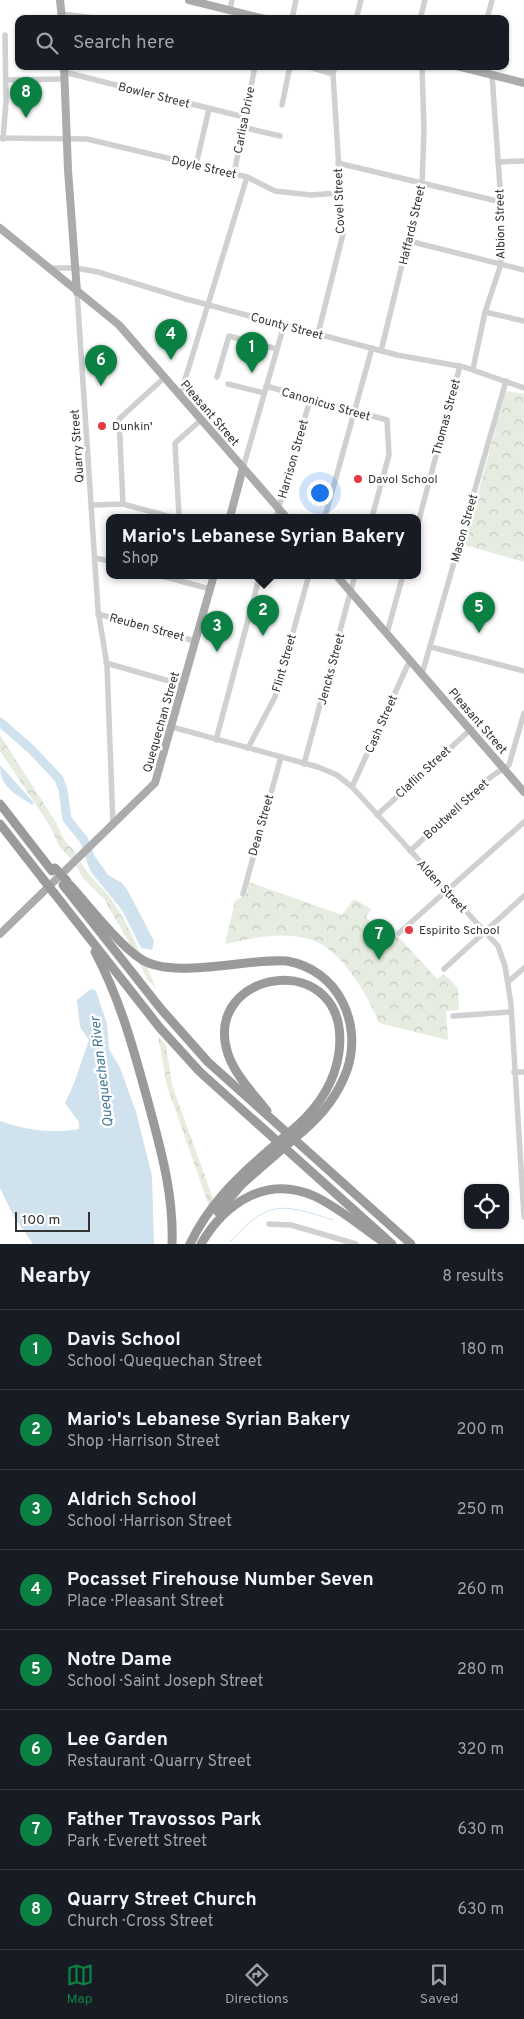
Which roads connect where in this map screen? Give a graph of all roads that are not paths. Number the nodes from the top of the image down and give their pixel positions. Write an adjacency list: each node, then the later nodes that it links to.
1 (60, 0): 9 (main road)
2 (189, 0): 8 (main road)
3 (232, 0): 8 (street)
4 (296, 0): 11 (street)
5 (361, 0): 12 (street)
6 (425, 0): 13 (street)
7 (492, 0): 14 (street)
8 (230, 10): 10 (main road)
9 (62, 15)
10 (249, 15)
11 (293, 15)
12 (357, 15)
13 (421, 15)
14 (488, 15)
15 (5, 35): 16 (street)
16 (3, 51): 26 (street)
17 (254, 70): 30 (street, Carlisa Drive)
18 (289, 70): 28 (street)
19 (320, 70): 24 (street)
20 (334, 70): 24 (street, Covel Street)
21 (422, 70): 41 (street, Haffards Street)
22 (479, 70): 25 (main road)
23 (64, 73): 26 (street, Bowler Street); 29 (street, Bowler Street); 34 (main road, Quarry Street)
24 (333, 74): 37 (street, Covel Street)
25 (492, 75): 27 (main road); 36 (street, Albion Street)
26 (6, 80): 33 (street)
27 (524, 83)
28 (282, 105)
29 (209, 108): 30 (street, Bowler Street); 38 (street)
30 (244, 117): 31 (street, Carlisa Drive)
31 (242, 126): 32 (street); 39 (street, Carlisa Drive)
32 (280, 136)
33 (2, 138): 34 (street, Doyle Street)
34 (66, 139): 38 (street, Doyle Street); 48 (main road, Quarry Street)
35 (524, 161): 36 (street)
36 (498, 162): 43 (street, Albion Street)
37 (338, 163): 41 (street); 42 (street, Covel Street)
38 (196, 165): 39 (street, Doyle Street)
39 (234, 174): 40 (street, Doyle Street)
40 (247, 177): 42 (street, Doyle Street); 51 (street)
41 (422, 183): 43 (street); 45 (street, Haffards Street)
42 (340, 193): 55 (street, Covel Street)
43 (500, 202): 46 (street, Albion Street)
44 (0, 228): 47 (main road, Pleasant Street)
45 (409, 242): 46 (street); 58 (street, Haffards Street)
46 (501, 264): 49 (street); 52 (street, Albion Street)
47 (49, 268): 48 (street, County Street); 50 (main road, Pleasant Street)
48 (76, 268): 50 (main road, Quarry Street); 51 (street, County Street)
49 (524, 270)
50 (77, 292): 62 (main road, Pleasant Street); 73 (street, Quarry Street)
51 (208, 305): 54 (street, County Street); 67 (street)
52 (485, 312): 53 (street); 60 (street, Albion Street)
53 (524, 321)
54 (284, 325): 55 (street, County Street); 57 (street)
55 (318, 334): 56 (street, County Street)
56 (372, 348): 58 (street, County Street); 69 (street)
57 (277, 349): 61 (street); 66 (street)
58 (381, 351): 59 (street, County Street)
59 (460, 366): 60 (street, County Street); 82 (street, Thomas Street)
60 (473, 369): 63 (street, County Street)
61 (217, 377)
62 (164, 378): 67 (main road, Pleasant Street); 72 (street)
63 (506, 381): 65 (street, County Street); 97 (street, Mason Street)
64 (228, 384): 66 (street, Canonicus Street)
65 (524, 388)
66 (265, 390): 68 (street, Canonicus Street); 71 (street)
67 (180, 396): 70 (main road, Pleasant Street)
68 (310, 400): 69 (street, Canonicus Street); 74 (street, Harrison Street)
69 (354, 412): 80 (street); 81 (street, Canonicus Street)
70 (201, 420): 71 (main road, Pleasant Street); 76 (street)
71 (243, 468): 74 (main road, Pleasant Street); 77 (main road)
72 (123, 504): 73 (street); 75 (street)
73 (92, 505): 83 (street, Quarry Street)
74 (279, 509): 78 (street, Harrison Street); 79 (main road, Pleasant Street)
75 (160, 514)
76 (179, 514)
77 (231, 514)
78 (277, 514)
79 (283, 514)
80 (326, 514)
81 (373, 514)
82 (420, 514)
83 (95, 558): 84 (street); 94 (street, Quarry Street)
84 (106, 561)
85 (172, 579): 92 (street)
86 (213, 579): 92 (main road, Quequechan Street)
87 (259, 579): 107 (street)
88 (308, 579): 108 (street, Flint Street)
89 (339, 579): 93 (main road, Pleasant Street)
90 (355, 579): 93 (street, Jencks Street)
91 (402, 579): 95 (street)
92 (210, 590): 96 (main road, Quequechan Street)
93 (350, 592): 95 (main road, Pleasant Street); 110 (street, Jencks Street)
94 (98, 614): 96 (street, Reuben Street); 99 (street, Quarry Street)
95 (387, 633): 98 (main road, Pleasant Street)
96 (196, 641): 102 (main road, Quequechan Street)
97 (431, 647): 100 (street); 101 (street, Mason Street)
98 (410, 660): 101 (main road, Pleasant Street); 112 (street, Cash Street)
99 (106, 663): 102 (street); 118 (street, Quarry Street)
100 (524, 671)
101 (422, 674): 106 (main road, Pleasant Street)
102 (183, 686): 104 (main road, Quequechan Street)
103 (524, 713): 105 (street)
104 (172, 727): 107 (street, Alden Street); 118 (main road, Quequechan Street)
105 (522, 728): 111 (street)
106 (470, 730): 111 (main road, Pleasant Street); 115 (street, Claflin Street)
107 (216, 740): 108 (street, Alden Street)
108 (248, 748): 109 (street, Alden Street)
109 (281, 757): 110 (street, Alden Street); 122 (street, Dean Street)
110 (304, 764): 112 (street, Alden Street)
111 (503, 768): 113 (main road, Pleasant Street); 119 (street, Boutwell Street)
112 (352, 787): 115 (street, Alden Street)
113 (524, 792)
114 (0, 804): 120 (highway)
115 (376, 815): 119 (street, Alden Street)
116 (524, 822): 121 (street)
117 (0, 824): 124 (highway, bridge)
118 (112, 825): 127 (main road, Quequechan Street)
119 (410, 851): 121 (street, Alden Street)
120 (65, 883): 135 (highway); 136 (highway)
121 (448, 892): 125 (street, Alden Street); 126 (street)
122 (242, 894)
123 (524, 896): 125 (street)
124 (84, 932): 140 (highway); 145 (highway)
125 (484, 932): 129 (street); 130 (street, Alden Street)
126 (399, 933)
127 (0, 934)
128 (524, 968): 130 (street)
129 (444, 969)
130 (508, 982): 131 (street, Alden Street)
131 (511, 1012): 132 (street); 133 (street, Alden Street)
132 (453, 1016)
133 (514, 1072): 134 (street); 138 (street, Alden Street)
134 (524, 1072)
135 (280, 1129): 136 (highway); 146 (highway)
136 (300, 1129): 137 (highway, bridge)
137 (215, 1214): 141 (highway); 142 (highway); 144 (highway)
138 (524, 1217)
139 (268, 1224): 143 (street)
140 (172, 1244)
141 (190, 1244)
142 (200, 1244)
143 (356, 1244)
144 (385, 1244)
145 (392, 1244)
146 (411, 1244)

